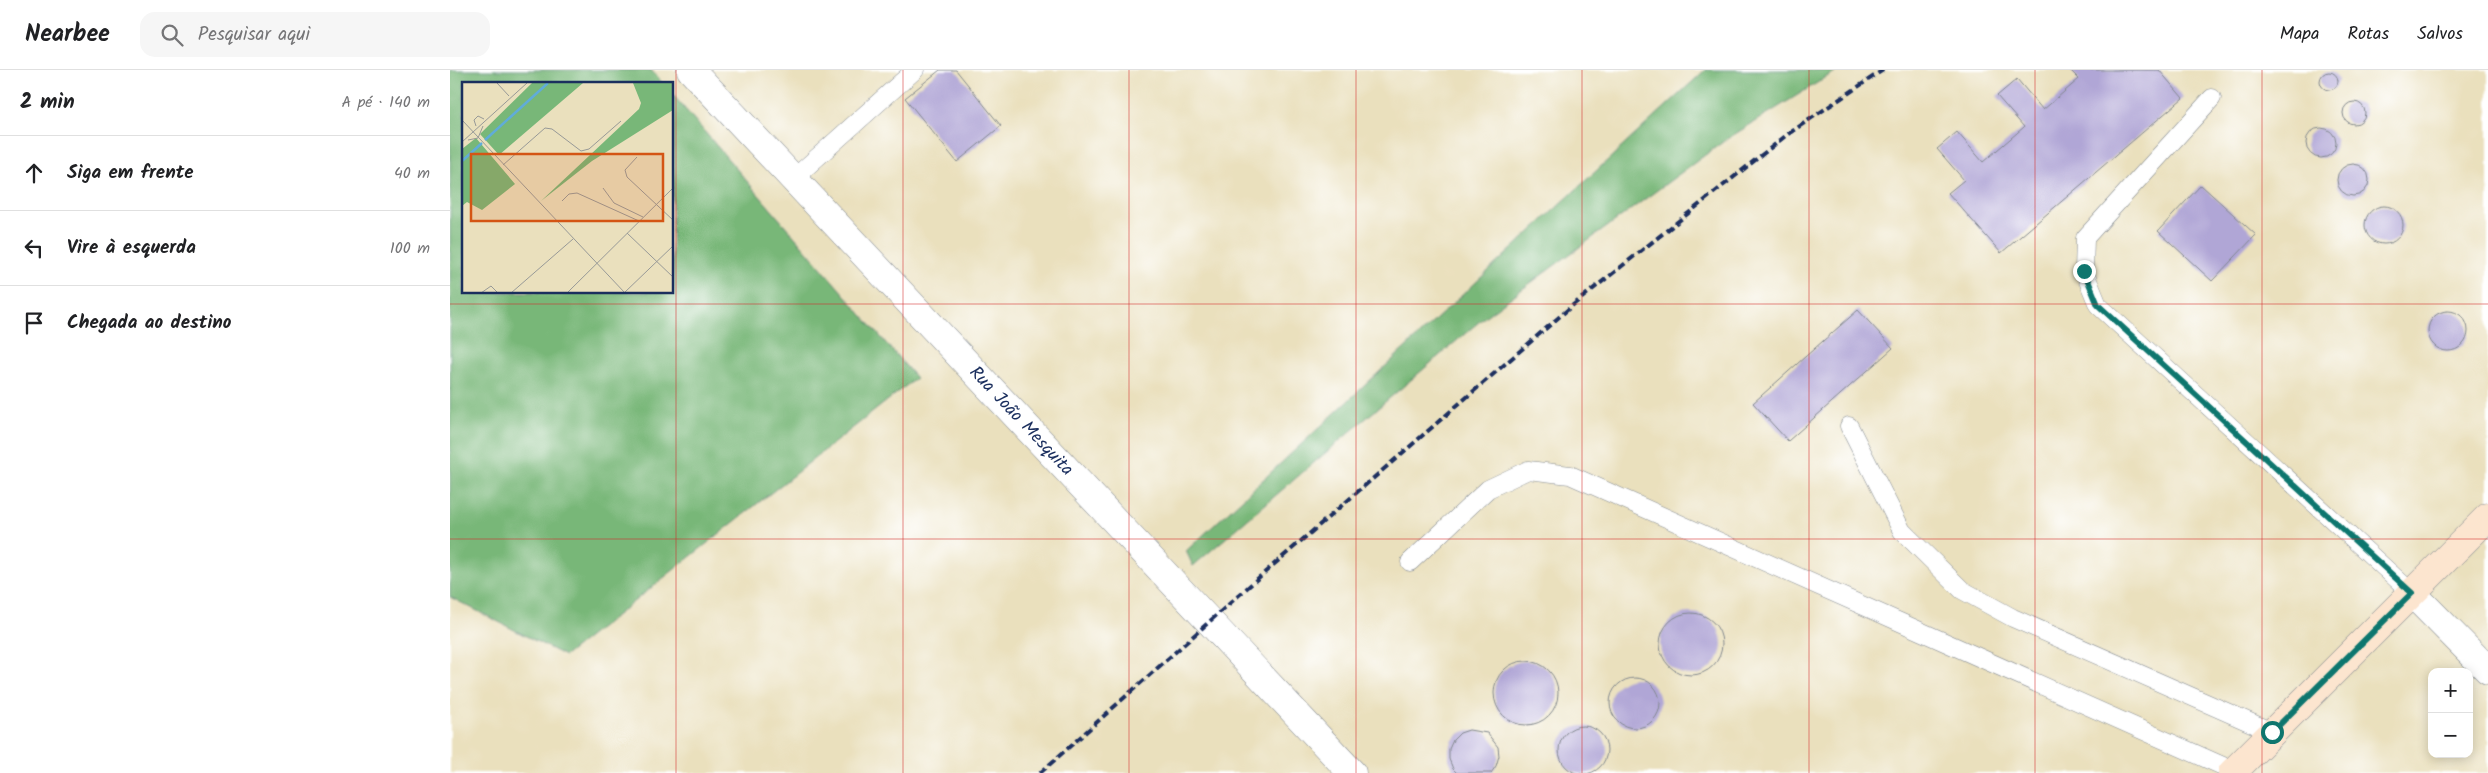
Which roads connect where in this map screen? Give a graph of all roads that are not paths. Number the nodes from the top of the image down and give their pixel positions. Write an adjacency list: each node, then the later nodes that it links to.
1 (691, 70): 4 (street, Rua João Mesquita)
2 (916, 70): 4 (lane)
3 (2212, 98): 8 (lane)
4 (793, 179): 12 (street, Rua João Mesquita)
5 (1849, 426): 10 (lane)
6 (2488, 517): 8 (main road)
7 (1410, 562): 11 (lane)
8 (2412, 593): 9 (street); 10 (main road)
9 (2488, 670)
10 (2272, 732): 11 (main road)
11 (2233, 772)
12 (1352, 773)

